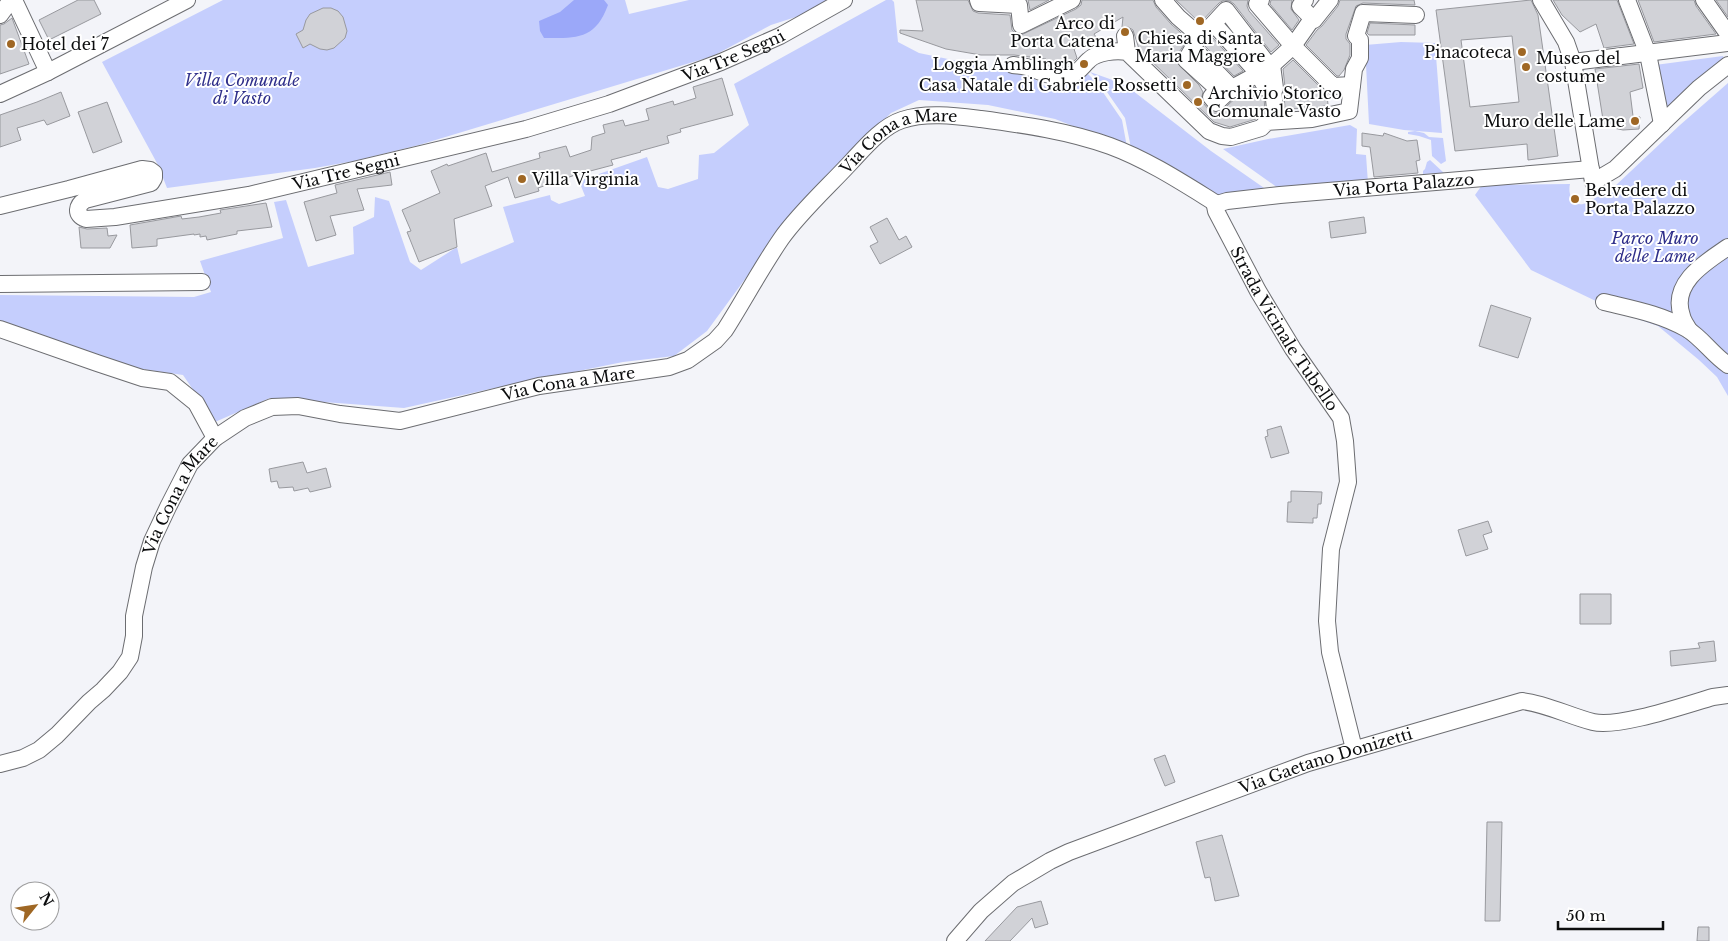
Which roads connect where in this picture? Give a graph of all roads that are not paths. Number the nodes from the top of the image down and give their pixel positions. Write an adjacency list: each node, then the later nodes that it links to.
1 (12, 0): 14 (street); 26 (street)
2 (187, 0): 26 (street)
3 (844, 0): 34 (street, Via Tre Segni)
4 (978, 0): 5 (street)
5 (1072, 0)
6 (1163, 0): 17 (street)
7 (1261, 0): 20 (street)
8 (1330, 0): 16 (street)
9 (1541, 0): 22 (street)
10 (1627, 0): 21 (street)
11 (1704, 0): 18 (street)
12 (1302, 1): 16 (street)
13 (1364, 7): 15 (street); 27 (street)
14 (0, 15)
15 (1416, 15)
16 (1312, 19): 20 (street)
17 (1214, 24): 25 (street); 25 (street)
18 (1728, 34)
19 (1728, 43): 21 (street)
20 (1293, 46): 25 (street); 27 (street)
21 (1648, 54): 22 (street); 31 (street)
22 (1573, 62): 32 (street)
23 (1013, 65): 30 (street)
24 (1728, 65): 31 (street)
25 (1264, 69): 28 (street); 30 (street)
26 (48, 72): 29 (street)
27 (1352, 85): 30 (street)
28 (1232, 88)
29 (0, 94)
30 (1276, 121)
31 (1662, 124): 32 (street)
32 (1591, 169): 33 (street, Via Porta Palazzo)
33 (1217, 204): 42 (street, Via Cona a Mare); 44 (street, Strada Vicinale Tubello)
34 (0, 206)
35 (1728, 246): 40 (street)
36 (202, 282): 37 (street)
37 (0, 284)
38 (1604, 302): 40 (street)
39 (0, 329): 42 (street)
40 (1689, 330): 41 (street)
41 (1728, 365)
42 (215, 438): 45 (street, Via Cona a Mare)
43 (1728, 695): 44 (street, Via Gaetano Donizetti)
44 (1354, 749): 46 (street, Via Gaetano Donizetti)
45 (0, 764)
46 (956, 941)

